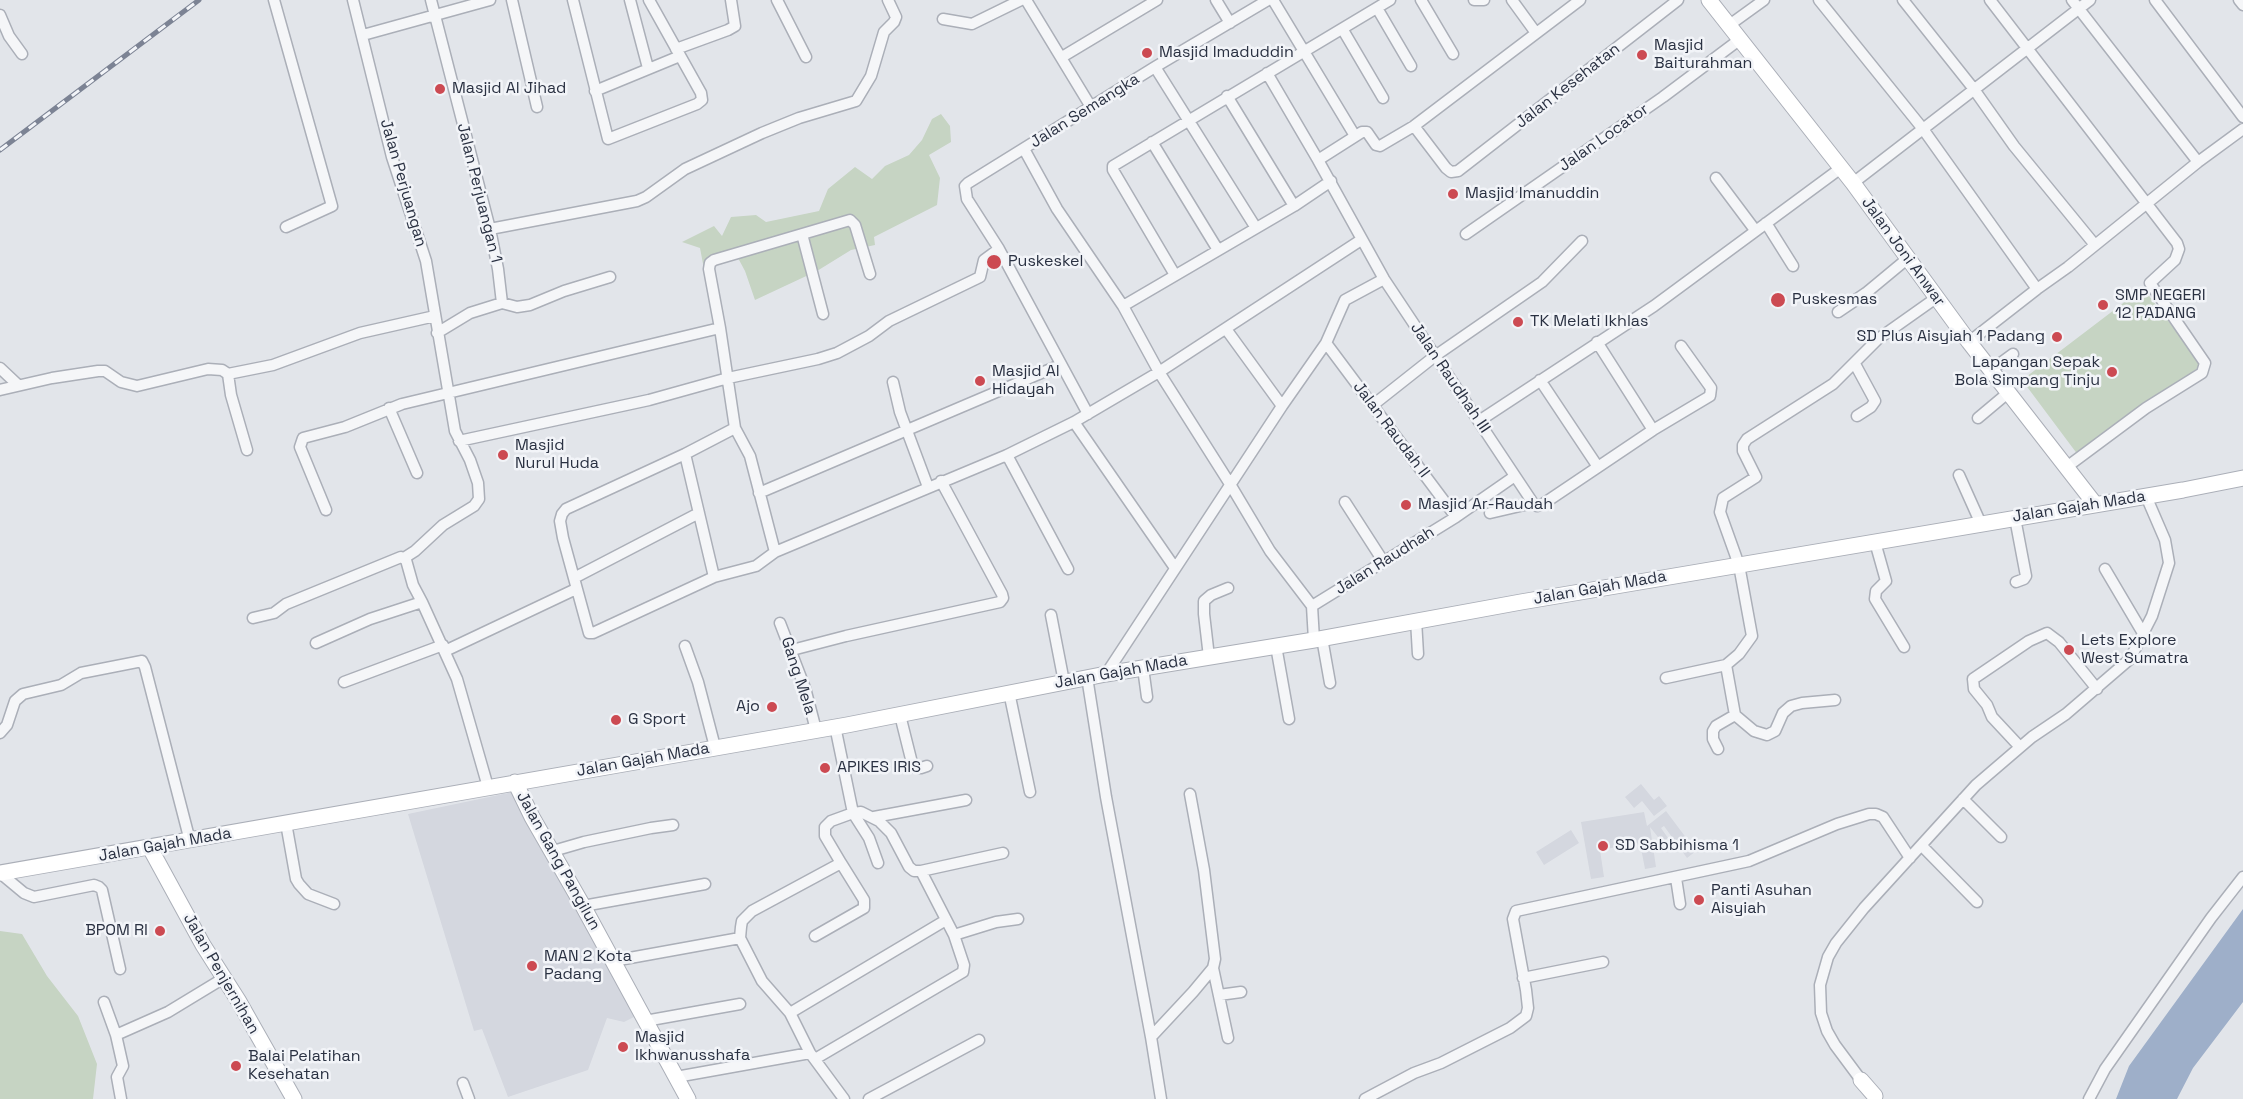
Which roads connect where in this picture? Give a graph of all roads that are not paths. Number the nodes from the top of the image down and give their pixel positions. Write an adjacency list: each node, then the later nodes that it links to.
1 (274, 0): 79 (street)
2 (353, 0): 43 (street, Jalan Perjuangan)
3 (431, 0): 37 (street, Jalan Perjuangan 1)
4 (490, 0): 37 (street)
5 (512, 0): 60 (street)
6 (573, 0): 57 (street)
7 (630, 0): 54 (street)
8 (649, 0): 47 (street)
9 (731, 0): 47 (street)
10 (777, 0): 50 (street)
11 (888, 0): 81 (street)
12 (1021, 0): 38 (street)
13 (1026, 0): 51 (street)
14 (1156, 0): 51 (street)
15 (1216, 0): 39 (street)
16 (1268, 0): 39 (street, Jalan Semangka)
17 (1273, 0): 46 (street)
18 (1390, 0): 35 (street)
19 (1421, 0): 49 (street)
20 (1474, 0): 21 (street)
21 (1484, 0)
22 (1512, 0): 42 (street)
23 (1580, 0): 42 (street)
24 (1678, 0): 64 (street, Jalan Kesehatan)
25 (1709, 0): 40 (main road, Jalan Joni Anwar)
26 (1764, 0): 40 (street)
27 (1819, 0): 65 (street)
28 (1904, 0): 56 (street)
29 (1990, 0): 45 (street)
30 (2090, 0): 33 (street)
31 (2156, 0): 62 (street)
32 (2239, 0): 34 (street)
33 (2075, 5): 45 (street); 71 (street)
34 (2243, 5)
35 (1377, 8): 41 (street); 52 (street)
36 (0, 15): 48 (street)
37 (435, 15): 43 (street); 81 (street, Jalan Perjuangan 1)
38 (943, 19)
39 (1230, 23): 53 (street, Jalan Semangka)
40 (1728, 26): 44 (main road, Jalan Joni Anwar)
41 (1342, 30): 46 (street); 59 (street)
42 (1536, 33): 64 (street)
43 (363, 35): 102 (street, Jalan Perjuangan)
44 (1739, 40): 72 (main road, Jalan Joni Anwar); 84 (street, Jalan Locator)
45 (2028, 49): 56 (street); 76 (street)
46 (1305, 51): 55 (street); 67 (street)
47 (678, 52): 54 (street); 57 (street)
48 (22, 54)
49 (1453, 54)
50 (806, 57)
51 (1062, 57): 61 (street)
52 (1411, 66)
53 (1155, 67): 61 (street, Jalan Semangka); 63 (street)
54 (648, 68): 57 (street)
55 (1266, 73): 58 (street); 70 (street, Jalan Raudhah III)
56 (1973, 88): 65 (street); 87 (street)
57 (595, 91)
58 (1227, 96): 63 (street); 77 (street)
59 (1383, 98)
60 (537, 106)
61 (1091, 107): 69 (street, Jalan Semangka)
62 (2243, 117)
63 (1187, 121): 68 (street); 80 (street)
64 (1414, 126): 67 (street)
65 (1923, 129): 75 (street); 96 (street)
66 (2243, 129): 71 (street)
67 (1355, 136): 70 (street)
68 (1152, 142): 89 (street); 93 (street)
69 (1024, 149): 88 (street, Jalan Semangka); 99 (street)
70 (1318, 159): 74 (street, Jalan Raudhah III)
71 (2198, 162): 76 (street)
72 (1842, 168): 75 (main road, Jalan Joni Anwar); 78 (street)
73 (1716, 178): 82 (street)
74 (1331, 181): 77 (street); 85 (street, Jalan Raudhah III)
75 (1853, 183): 90 (main road, Jalan Joni Anwar)
76 (2147, 204): 87 (street); 141 (street)
77 (1294, 206): 80 (street)
78 (1766, 223): 82 (street); 91 (street)
79 (286, 227)
80 (1256, 228): 89 (street)
81 (490, 229): 98 (street, Jalan Perjuangan 1)
82 (1755, 230): 106 (street)
83 (802, 234): 92 (street); 101 (street); 103 (street)
84 (1466, 234)
85 (1362, 240): 95 (street, Jalan Raudhah III); 104 (street)
86 (1582, 241): 111 (street)
87 (2095, 245): 96 (street)
88 (999, 249): 113 (street); 118 (street)
89 (1218, 250): 93 (street)
90 (1907, 259): 97 (main road, Jalan Joni Anwar); 100 (street)
91 (1793, 266)
92 (870, 274)
93 (1175, 275): 99 (street)
94 (610, 277): 98 (street)
95 (1384, 279): 108 (street); 111 (street, Jalan Raudhah III)
96 (2037, 289): 107 (street)
97 (1936, 298): 107 (main road, Jalan Joni Anwar); 112 (street)
98 (502, 303): 105 (street)
99 (1123, 306): 116 (street)
100 (1838, 312)
101 (823, 314)
102 (435, 316): 105 (street, Jalan Perjuangan); 117 (street)
103 (720, 328): 118 (street); 124 (street)
104 (1226, 329): 116 (street); 126 (street)
105 (437, 333): 124 (street, Jalan Perjuangan)
106 (1597, 342): 119 (street); 134 (street)
107 (1969, 342): 115 (main road, Jalan Joni Anwar)
108 (1326, 343): 125 (street, Jalan Raudah II); 126 (street)
109 (1681, 346): 134 (street)
110 (2013, 354): 115 (street)
111 (1435, 356): 125 (street); 131 (street, Jalan Raudhah III)
112 (1855, 364): 129 (street); 164 (street)
113 (1060, 365): 128 (street); 135 (street)
114 (0, 368): 121 (street)
115 (1991, 370): 123 (main road, Jalan Joni Anwar)
116 (1159, 372): 128 (street); 147 (street)
117 (228, 374): 121 (street); 137 (street)
118 (728, 378): 133 (street); 136 (street)
119 (1540, 380): 131 (street); 140 (street)
120 (893, 382): 135 (street)
121 (18, 385): 122 (street)
122 (0, 390)
123 (2009, 392): 130 (street); 141 (main road, Jalan Joni Anwar)
124 (448, 393): 127 (street); 136 (street, Jalan Perjuangan)
125 (1373, 405): 157 (street, Jalan Raudah II)
126 (1282, 406): 147 (street)
127 (389, 408): 142 (street); 154 (street)
128 (1088, 414): 132 (street)
129 (1857, 416)
130 (1978, 418)
131 (1479, 421): 144 (street, Jalan Raudhah III)
132 (1074, 422): 139 (street); 165 (street)
133 (735, 428): 138 (street); 149 (street)
134 (1653, 430): 140 (street)
135 (907, 431): 148 (street); 149 (street)
136 (459, 441): 162 (street, Jalan Perjuangan)
137 (248, 450)
138 (685, 454): 155 (street); 170 (street)
139 (1007, 455): 146 (street); 166 (street)
140 (1598, 466): 152 (street)
141 (2068, 466): 153 (main road, Jalan Joni Anwar)
142 (417, 473)
143 (1959, 475): 159 (street)
144 (1515, 476): 152 (street, Jalan Raudhah III); 157 (street, Jalan Raudhah)
145 (2243, 478): 150 (main road, Jalan Gajah Mada)
146 (941, 480): 148 (street); 185 (street)
147 (1230, 484): 165 (street); 173 (street)
148 (928, 487): 161 (street)
149 (759, 493): 161 (street)
150 (2146, 496): 153 (main road, Jalan Gajah Mada); 178 (street)
151 (1345, 502): 163 (street)
152 (1533, 503): 156 (street)
153 (2095, 504): 158 (main road, Jalan Gajah Mada)
154 (326, 510)
155 (699, 513): 168 (street); 170 (street)
156 (1490, 513)
157 (1456, 517): 163 (street, Jalan Raudhah)
158 (2015, 518): 159 (main road, Jalan Gajah Mada); 169 (street)
159 (1982, 524): 160 (main road, Jalan Gajah Mada)
160 (1875, 542): 164 (main road, Jalan Gajah Mada); 183 (street)
161 (775, 552): 168 (street)
162 (404, 558): 172 (street); 175 (street)
163 (1383, 561): 173 (street, Jalan Raudhah)
164 (1739, 565): 176 (main road, Jalan Gajah Mada); 188 (street)
165 (1174, 568): 190 (street)
166 (1068, 569)
167 (2105, 569): 178 (street)
168 (714, 577): 170 (street)
169 (2016, 582)
170 (575, 583): 184 (street)
171 (1228, 588): 187 (street)
172 (422, 602): 180 (street); 184 (street)
173 (1312, 606): 179 (street)
174 (1051, 615): 194 (street)
175 (253, 618)
176 (1416, 621): 179 (main road, Jalan Gajah Mada); 186 (street)
177 (780, 623): 185 (street, Gang Mela)
178 (2144, 634): 196 (street)
179 (1318, 639): 182 (main road, Jalan Gajah Mada); 195 (street)
180 (316, 643)
181 (685, 646): 206 (street)
182 (1276, 646): 187 (main road, Jalan Gajah Mada); 202 (street)
183 (1904, 647)
184 (444, 648): 193 (street); 211 (street)
185 (792, 650): 204 (street, Gang Mela)
186 (1418, 654)
187 (1209, 657): 189 (main road, Jalan Gajah Mada)
188 (1726, 665): 192 (street); 201 (street)
189 (1143, 668): 190 (main road, Jalan Gajah Mada); 198 (street)
190 (1106, 674): 191 (main road, Jalan Gajah Mada)
191 (1086, 677): 194 (main road, Jalan Gajah Mada); 256 (street)
192 (1666, 678)
193 (344, 682)
194 (1064, 682): 197 (main road, Jalan Gajah Mada)
195 (1330, 684)
196 (2097, 689): 207 (street); 207 (street)
197 (1009, 693): 200 (main road, Jalan Gajah Mada); 212 (street)
198 (1147, 697)
199 (1835, 700): 201 (street)
200 (900, 715): 203 (main road, Jalan Gajah Mada); 209 (street)
201 (1735, 715): 208 (street)
202 (1289, 719)
203 (835, 726): 204 (main road, Jalan Gajah Mada); 216 (street)
204 (816, 730): 206 (main road, Jalan Gajah Mada)
205 (0, 732): 221 (street)
206 (716, 747): 210 (main road, Jalan Gajah Mada)
207 (2020, 747): 214 (street)
208 (1718, 748)
209 (927, 766)
210 (515, 782): 211 (main road, Jalan Gajah Mada); 224 (main road, Jalan Gang Pangilun)
211 (488, 787): 218 (main road, Jalan Gajah Mada)
212 (1030, 792)
213 (1190, 794): 245 (street)
214 (1963, 799): 220 (street); 222 (street)
215 (966, 800): 217 (street)
216 (853, 813): 217 (street); 227 (street); 228 (street)
217 (874, 817): 229 (street)
218 (286, 823): 221 (main road, Jalan Gajah Mada); 235 (street)
219 (673, 825): 224 (street)
220 (2001, 837)
221 (190, 841): 223 (main road, Jalan Gajah Mada)
222 (1922, 846): 226 (street); 234 (street)
223 (150, 848): 230 (main road, Jalan Gajah Mada); 247 (main road, Jalan Penjernihan)
224 (553, 850): 237 (main road, Jalan Gang Pangilun)
225 (1003, 853): 229 (street)
226 (1910, 858): 232 (street); 261 (street)
227 (842, 863): 241 (street); 242 (street)
228 (878, 863)
229 (921, 871): 239 (street)
230 (0, 873): 246 (street)
231 (2243, 877): 272 (street)
232 (1676, 878): 236 (street); 248 (street)
233 (705, 884): 237 (street)
234 (1977, 902)
235 (334, 904)
236 (1680, 904)
237 (583, 906): 243 (main road, Jalan Gang Pangilun)
238 (1018, 919): 240 (street)
239 (946, 920): 240 (street); 253 (street)
240 (954, 935): 259 (street)
241 (816, 936)
242 (740, 938): 243 (street); 253 (street)
243 (613, 961): 254 (main road, Jalan Gang Pangilun)
244 (1603, 962): 248 (street)
245 (1213, 968): 250 (street); 256 (street)
246 (120, 969)
247 (224, 978): 255 (street); 265 (main road, Jalan Penjernihan)
248 (1523, 978): 271 (street)
249 (1241, 992): 250 (street)
250 (1220, 995): 257 (street)
251 (104, 1002): 255 (street)
252 (740, 1004): 254 (street)
253 (790, 1013): 259 (street)
254 (645, 1021): 260 (main road, Jalan Gang Pangilun)
255 (116, 1035): 264 (street)
256 (1151, 1037): 270 (street)
257 (1228, 1038)
258 (979, 1040): 269 (street)
259 (813, 1056): 260 (street); 268 (street)
260 (676, 1077): 267 (main road, Jalan Gang Pangilun)
261 (1861, 1080): 263 (main road)
262 (463, 1083): 266 (street)
263 (1876, 1098)
264 (121, 1099)
265 (294, 1099)
266 (469, 1099)
267 (688, 1099)
268 (844, 1099)
269 (869, 1099)
270 (1161, 1099)
271 (1365, 1099)
272 (2088, 1099)

